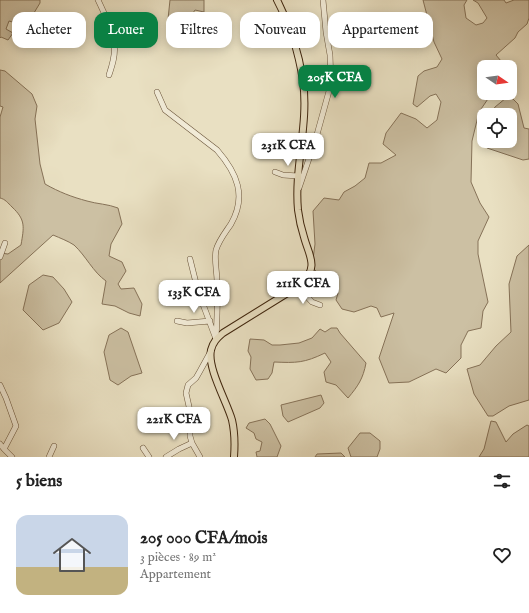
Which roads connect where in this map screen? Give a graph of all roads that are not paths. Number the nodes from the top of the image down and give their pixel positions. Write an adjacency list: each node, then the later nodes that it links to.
1 (98, 0): 4 (street)
2 (278, 0): 7 (main road)
3 (323, 0): 8 (street)
4 (109, 75)
5 (157, 92): 16 (street)
6 (275, 172): 7 (street)
7 (298, 176): 8 (main road)
8 (297, 193): 12 (main road)
9 (5, 243): 10 (street)
10 (0, 257)
11 (190, 259): 15 (street)
12 (298, 287): 13 (street); 16 (main road)
13 (320, 305)
14 (177, 321): 15 (street)
15 (210, 321): 16 (street)
16 (216, 339): 17 (main road)
17 (211, 351): 19 (street); 29 (main road)
18 (0, 385): 23 (street)
19 (192, 443): 27 (street); 28 (street)
20 (0, 444): 23 (street)
21 (54, 446): 25 (street)
22 (143, 448): 26 (street)
23 (4, 449): 24 (street)
24 (12, 457)
25 (49, 457)
26 (149, 457)
27 (166, 457)
28 (200, 457)
29 (234, 457)

